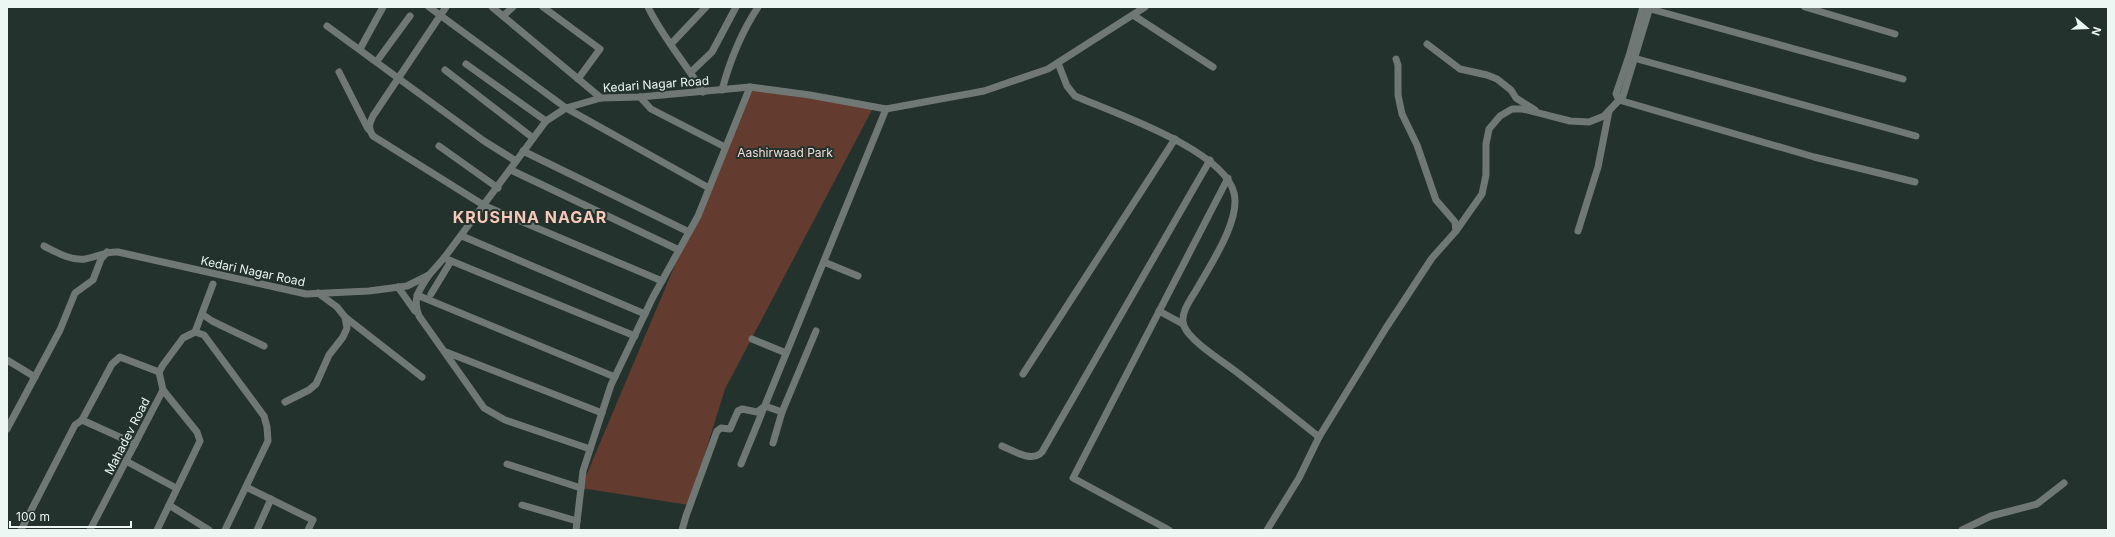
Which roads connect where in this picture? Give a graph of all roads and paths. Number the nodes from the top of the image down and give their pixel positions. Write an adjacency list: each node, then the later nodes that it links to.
1 (383, 7): 22 (street)
2 (429, 7): 16 (street)
3 (446, 7): 16 (street)
4 (492, 7): 17 (street)
5 (513, 7): 17 (street)
6 (543, 7): 33 (street)
7 (648, 7): 20 (street)
8 (706, 7): 20 (street)
9 (736, 7): 31 (street)
10 (758, 7): 36 (street)
11 (1145, 7): 14 (street, Kedari Nagar Road)
12 (1646, 7): 23 (street); 34 (street)
13 (1805, 7): 19 (street)
14 (1133, 15): 26 (street, Kedari Nagar Road); 28 (street)
15 (410, 16): 25 (street)
16 (440, 16): 32 (street); 41 (street)
17 (503, 16): 33 (street)
18 (328, 26): 22 (street)
19 (1895, 34)
20 (671, 44): 31 (street)
21 (1427, 44): 44 (street)
22 (360, 49): 25 (street)
23 (1632, 57): 40 (street); 47 (street)
24 (1396, 59): 61 (street)
25 (378, 61): 32 (street)
26 (1058, 63): 42 (street, Kedari Nagar Road); 49 (street)
27 (466, 64): 45 (street)
28 (1214, 67)
29 (444, 70): 48 (street)
30 (339, 72): 46 (street)
31 (691, 72): 37 (street)
32 (400, 77): 46 (street); 54 (street)
33 (578, 79): 39 (street)
34 (1903, 79)
35 (750, 87): 36 (street, Kedari Nagar Road); 42 (street, Kedari Nagar Road); 51 (street)
36 (722, 90): 37 (street, Kedari Nagar Road)
37 (704, 92): 38 (street, Kedari Nagar Road)
38 (640, 97): 39 (street, Kedari Nagar Road); 51 (street)
39 (601, 98): 41 (street, Kedari Nagar Road)
40 (1619, 100): 43 (street); 57 (street)
41 (566, 108): 45 (street, Kedari Nagar Road); 59 (street)
42 (886, 109): 69 (street)
43 (1609, 111): 44 (street); 62 (street)
44 (1541, 114): 61 (street)
45 (546, 121): 48 (street, Kedari Nagar Road)
46 (369, 131): 60 (street)
47 (1916, 136)
48 (533, 138): 52 (street, Kedari Nagar Road)
49 (1175, 139): 53 (street); 93 (street)
50 (439, 146): 58 (street)
51 (725, 147): 59 (street)
52 (523, 151): 54 (street, Kedari Nagar Road); 63 (street)
53 (1210, 160): 56 (street); 107 (street)
54 (516, 161): 55 (street, Kedari Nagar Road)
55 (511, 170): 58 (street, Kedari Nagar Road); 66 (street)
56 (1228, 178): 78 (street); 83 (street)
57 (1915, 182)
58 (498, 188): 60 (street, Kedari Nagar Road)
59 (709, 188): 63 (street)
60 (485, 206): 64 (street, Kedari Nagar Road); 72 (street)
61 (1456, 231): 104 (street)
62 (1578, 231)
63 (689, 232): 66 (street)
64 (462, 236): 68 (street, Kedari Nagar Road); 80 (street)
65 (44, 246): 67 (street, Kedari Nagar Road)
66 (679, 250): 72 (street)
67 (108, 252): 75 (street, Kedari Nagar Road); 94 (street)
68 (448, 259): 70 (street, Kedari Nagar Road); 77 (street); 86 (street)
69 (824, 262): 71 (street); 90 (street)
70 (429, 275): 74 (street, Kedari Nagar Road); 76 (street)
71 (858, 276)
72 (662, 281): 80 (street)
73 (213, 284): 79 (street)
74 (398, 287): 75 (street, Kedari Nagar Road); 81 (street)
75 (318, 294): 82 (street)
76 (417, 294): 81 (street); 96 (street)
77 (431, 294)
78 (1159, 311): 83 (street); 130 (street)
79 (202, 314): 85 (street); 88 (street)
80 (645, 314): 86 (street)
81 (419, 316): 89 (street)
82 (345, 317): 95 (street); 98 (street)
83 (1183, 324): 104 (street)
84 (816, 331): 100 (street)
85 (196, 332): 92 (street); 113 (street)
86 (635, 336): 96 (street)
87 (752, 339): 90 (street)
88 (264, 346)
89 (445, 351): 101 (street); 108 (street)
90 (786, 353): 99 (street)
91 (7, 360): 94 (street)
92 (160, 372): 97 (street); 102 (street)
93 (1023, 374)
94 (35, 377): 103 (street)
95 (422, 377)
96 (615, 377): 101 (street)
97 (163, 390): 106 (street, Mahadev Road); 114 (street, Mahadev Road)
98 (285, 402)
99 (765, 406): 100 (street); 111 (street); 129 (street)
100 (782, 412): 105 (street)
101 (602, 413): 108 (street)
102 (82, 420): 106 (street); 121 (street)
103 (7, 429)
104 (1319, 438): 131 (street)
105 (773, 443)
106 (135, 444): 109 (street, Mahadev Road)
107 (1002, 446)
108 (590, 449): 115 (street)
109 (126, 461): 114 (street); 122 (street, Mahadev Road)
110 (507, 464): 115 (street)
111 (741, 464)
112 (2064, 483): 132 (street)
113 (246, 486): 116 (street); 125 (street)
114 (176, 488): 117 (street, Mahadev Road)
115 (581, 488): 119 (street)
116 (271, 499): 126 (street); 127 (street)
117 (169, 505): 120 (street); 123 (street, Mahadev Road)
118 (522, 505): 119 (street)
119 (577, 521): 128 (street)
120 (200, 528): 124 (street)
121 (21, 530)
122 (90, 530)
123 (157, 530)
124 (209, 530)
125 (225, 530)
126 (257, 530)
127 (308, 530)
128 (576, 530)
129 (682, 530)
130 (1169, 530)
131 (1267, 530)
132 (1962, 530)

